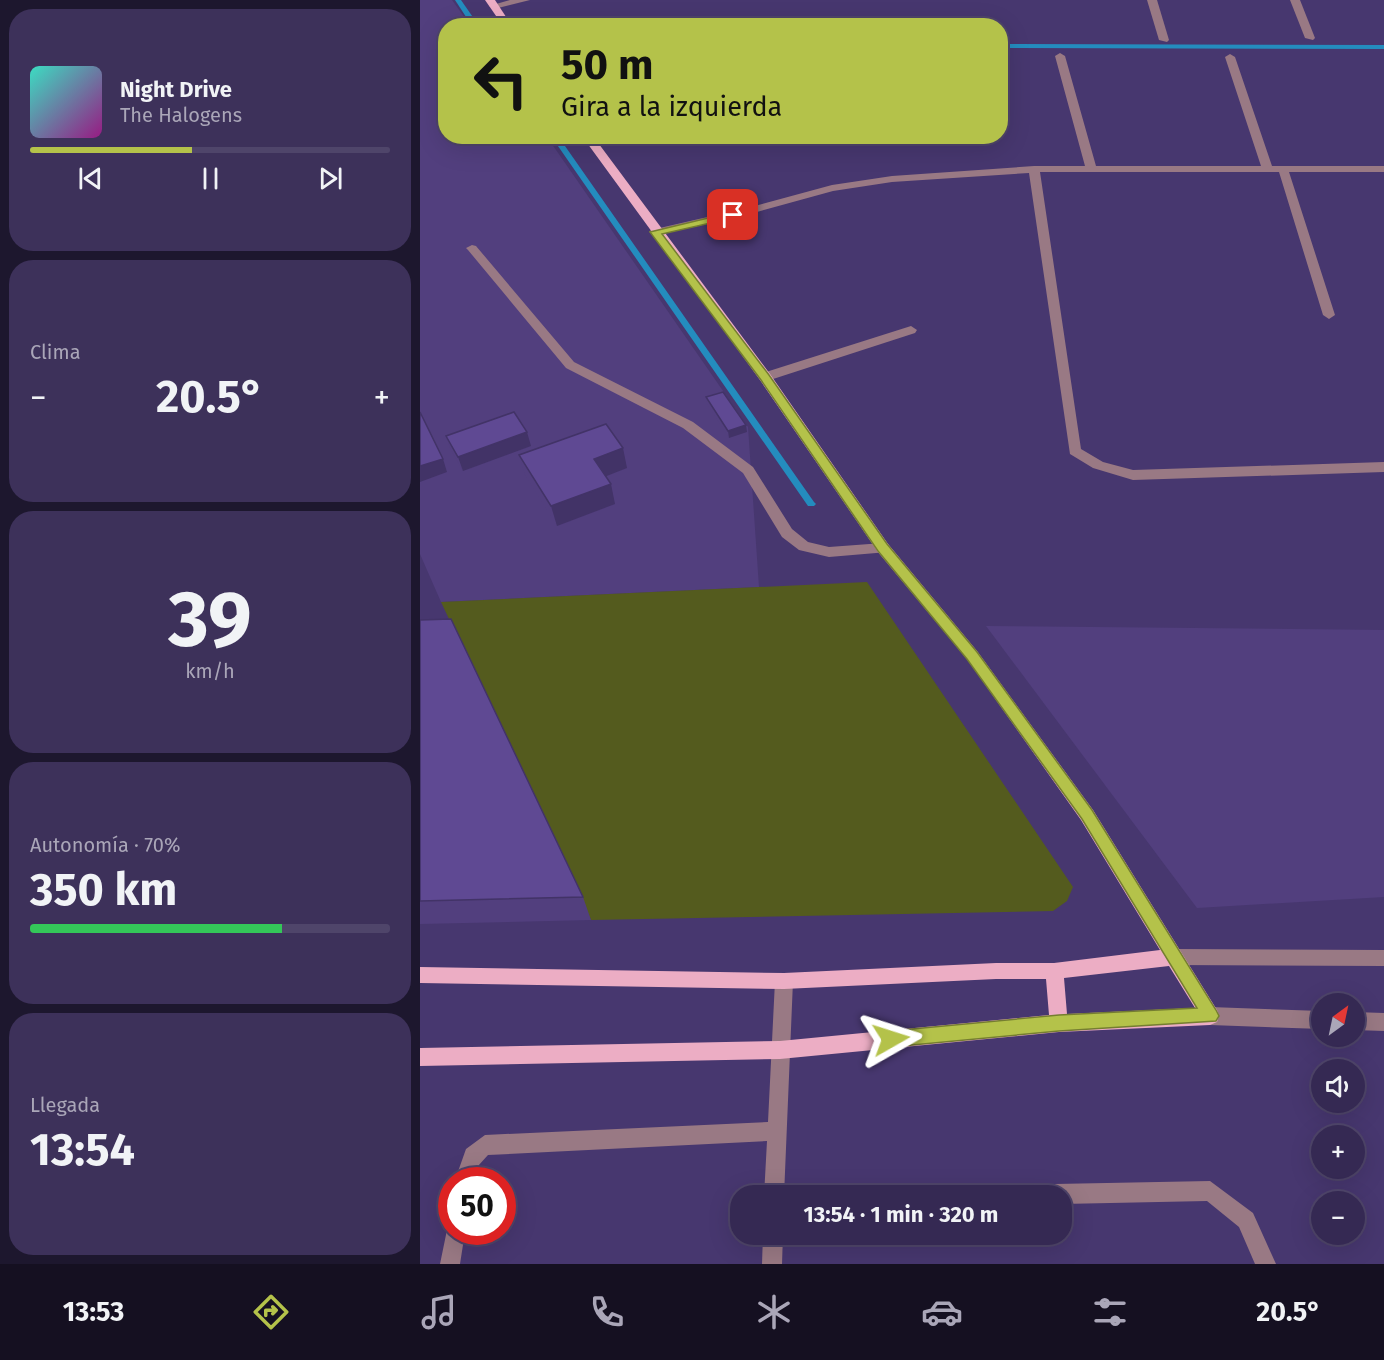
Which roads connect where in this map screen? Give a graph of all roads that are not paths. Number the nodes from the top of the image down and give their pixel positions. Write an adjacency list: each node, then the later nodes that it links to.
1 (525, 0): 4 (street)
2 (1152, 0): 7 (street)
3 (1295, 0): 6 (street)
4 (492, 3): 5 (main road)
5 (502, 18)
6 (1310, 38)
7 (1164, 39)
8 (1060, 56): 12 (street)
9 (1230, 57): 13 (street)
10 (593, 144): 16 (main road)
11 (1034, 169): 12 (street); 16 (street); 21 (street)
12 (1091, 169): 13 (street)
13 (1268, 169): 14 (street)
14 (1283, 169): 15 (street); 18 (street)
15 (1384, 169)
16 (655, 232): 20 (main road)
17 (472, 248): 22 (street)
18 (1329, 315)
19 (911, 330): 20 (street)
20 (765, 377): 22 (main road)
21 (1384, 467)
22 (883, 548): 23 (main road)
23 (1174, 957): 24 (street); 25 (main road); 28 (main road)
24 (1384, 958)
25 (1054, 971): 27 (main road); 32 (main road)
26 (420, 975): 27 (main road)
27 (784, 981): 33 (street)
28 (1210, 1016): 29 (street); 32 (main road)
29 (1311, 1020)
30 (1365, 1021): 31 (street)
31 (1384, 1022)
32 (1059, 1023): 33 (main road)
33 (780, 1050): 34 (main road); 35 (street)
34 (420, 1057)
35 (777, 1131): 36 (street); 37 (street)
36 (467, 1167)
37 (775, 1185)
38 (1072, 1194): 43 (street)
39 (453, 1245): 41 (street)
40 (773, 1245): 42 (street)
41 (450, 1264)
42 (772, 1264)
43 (1266, 1264)

